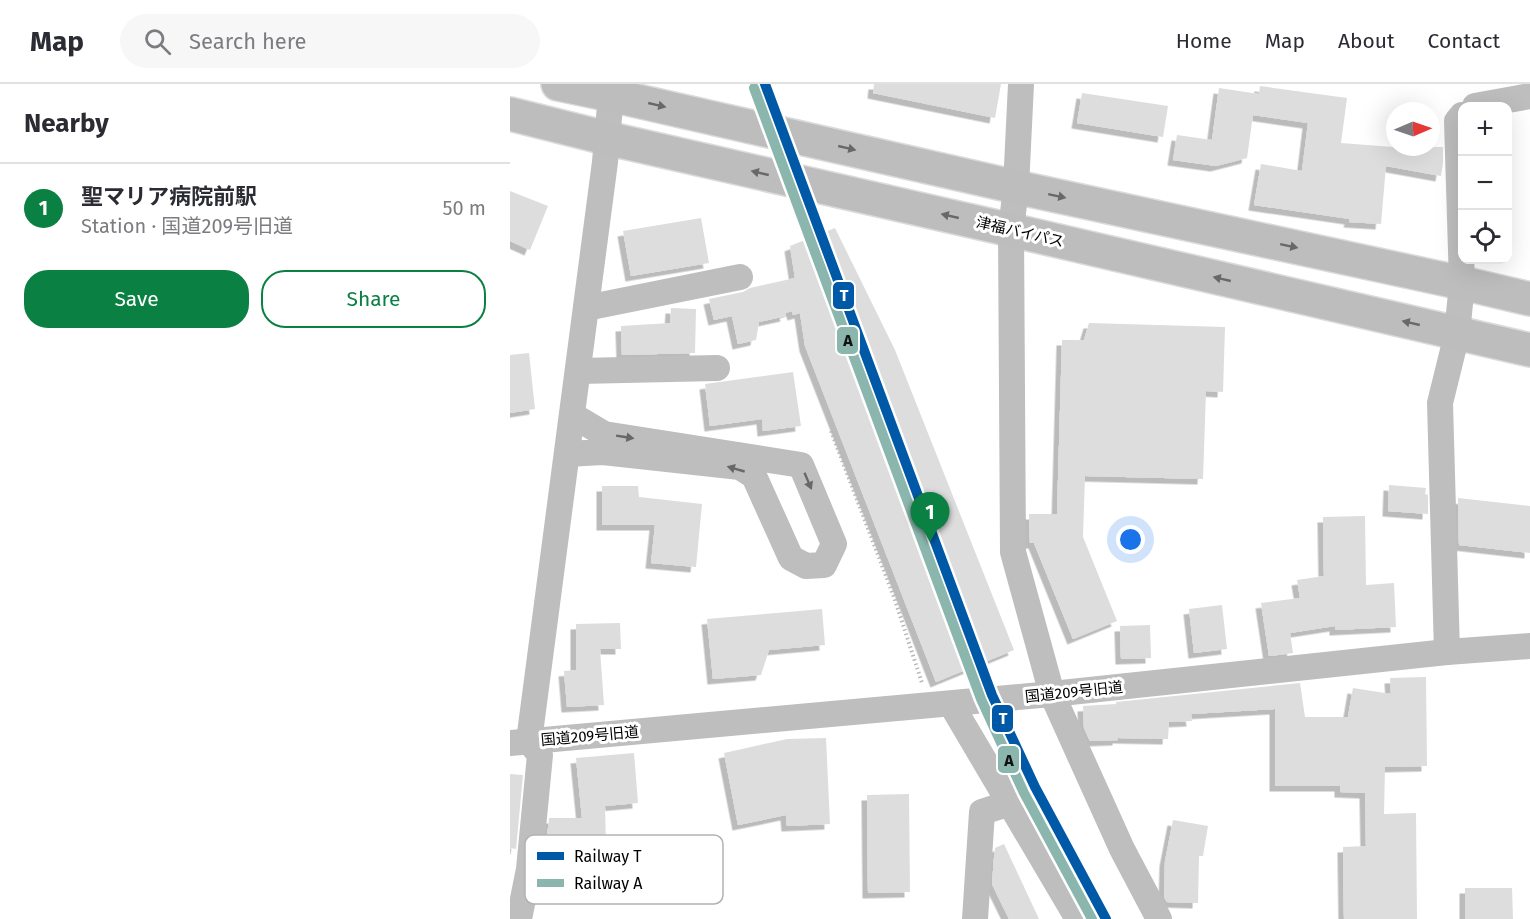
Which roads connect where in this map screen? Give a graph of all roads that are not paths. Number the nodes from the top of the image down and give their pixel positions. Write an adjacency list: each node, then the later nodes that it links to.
1 (558, 84): 3 (highway)
2 (1021, 84): 11 (street)
3 (611, 89): 8 (street); 11 (highway, one-way to 11)
4 (1530, 96): 5 (street)
5 (1497, 102)
6 (510, 114): 8 (highway, 津福バイパス)
7 (1458, 120): 9 (street)
8 (606, 138): 12 (highway, 津福バイパス, one-way to 8); 16 (street)
9 (1458, 153)
10 (1458, 156): 14 (street)
11 (1016, 187): 12 (street); 14 (highway, one-way to 14)
12 (1011, 230): 17 (highway, 津福バイパス, one-way to 12); 25 (street)
13 (740, 277): 16 (street)
14 (1462, 283): 15 (highway); 17 (street)
15 (1530, 299)
16 (586, 308): 20 (street)
17 (1457, 334): 18 (highway, 津福バイパス); 24 (street)
18 (1530, 350)
19 (717, 368): 20 (street)
20 (578, 371): 21 (street)
21 (572, 415): 22 (street); 22 (street, one-way to 22)
22 (567, 454): 27 (street)
23 (1530, 646): 24 (street, 国道209号旧道)
24 (1447, 652): 25 (street, 国道209号旧道)
25 (1052, 694): 26 (street, 国道209号旧道); 34 (street)
26 (951, 704): 27 (street, 国道209号旧道); 28 (street)
27 (520, 742): 29 (street)
28 (1010, 802): 32 (street); 33 (street)
29 (533, 835)
30 (525, 892): 31 (street)
31 (519, 919)
32 (975, 919)
33 (1078, 919)
34 (1158, 919)

